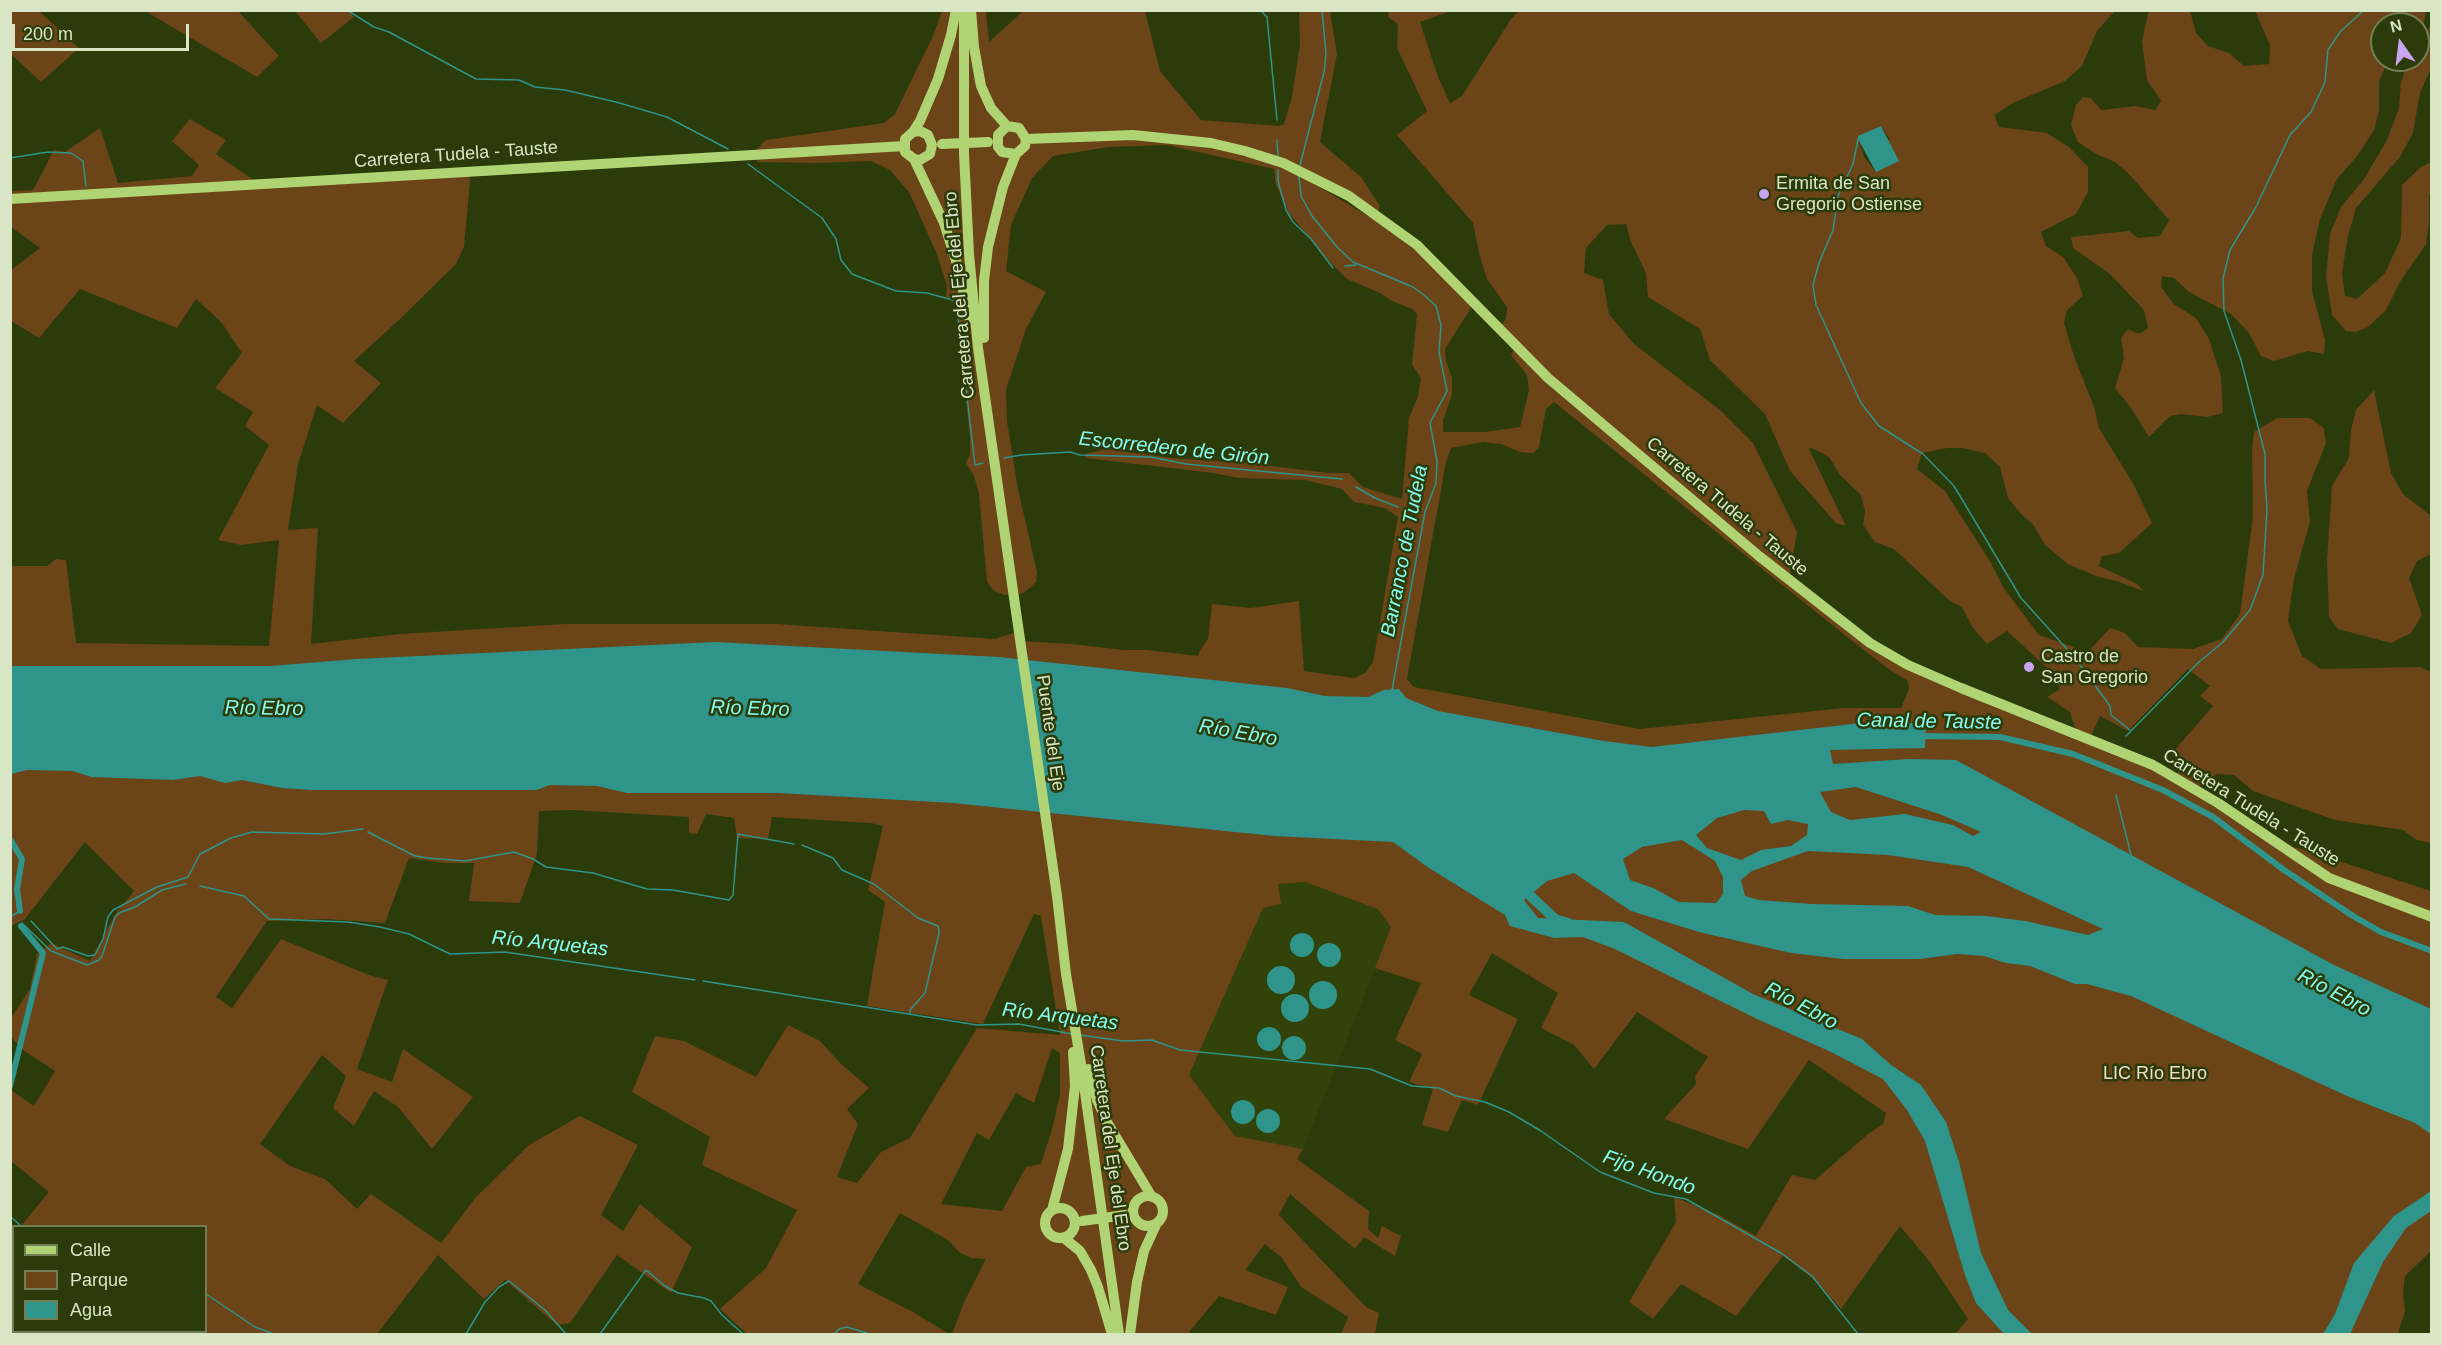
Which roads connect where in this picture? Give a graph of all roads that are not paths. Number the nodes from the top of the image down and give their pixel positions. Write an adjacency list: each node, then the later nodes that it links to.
1 (956, 10): 5 (main road)
2 (964, 10): 13 (main road, Carretera del Eje del Ebro)
3 (971, 10): 4 (main road)
4 (1007, 126): 6 (main road); 7 (main road)
5 (913, 132): 8 (main road); 9 (main road)
6 (1026, 139): 10 (main road); 17 (main road, Carretera Tudela - Tauste)
7 (992, 141): 8 (main road, bridge); 10 (main road)
8 (937, 145): 11 (main road)
9 (904, 146): 11 (main road); 12 (main road, Carretera Tudela - Tauste)
10 (1016, 154): 13 (main road)
11 (914, 159): 14 (main road)
12 (10, 199)
13 (990, 425): 14 (main road, Carretera del Eje del Ebro)
14 (998, 477): 15 (main road, Carretera del Eje del Ebro)
15 (1011, 575): 16 (main road, Puente del Eje)
16 (1057, 896): 18 (main road, Carretera del Eje del Ebro)
17 (2432, 917)
18 (1062, 935): 19 (main road, Carretera del Eje del Ebro); 20 (main road)
19 (1066, 974): 21 (main road); 27 (main road, Carretera del Eje del Ebro)
20 (1152, 1197): 22 (main road); 24 (main road)
21 (1052, 1210): 23 (main road); 25 (main road)
22 (1129, 1214): 23 (main road, bridge); 24 (main road)
23 (1078, 1221): 25 (main road)
24 (1156, 1225): 28 (main road)
25 (1064, 1238): 26 (main road)
26 (1112, 1335)
27 (1119, 1335)
28 (1130, 1335)

